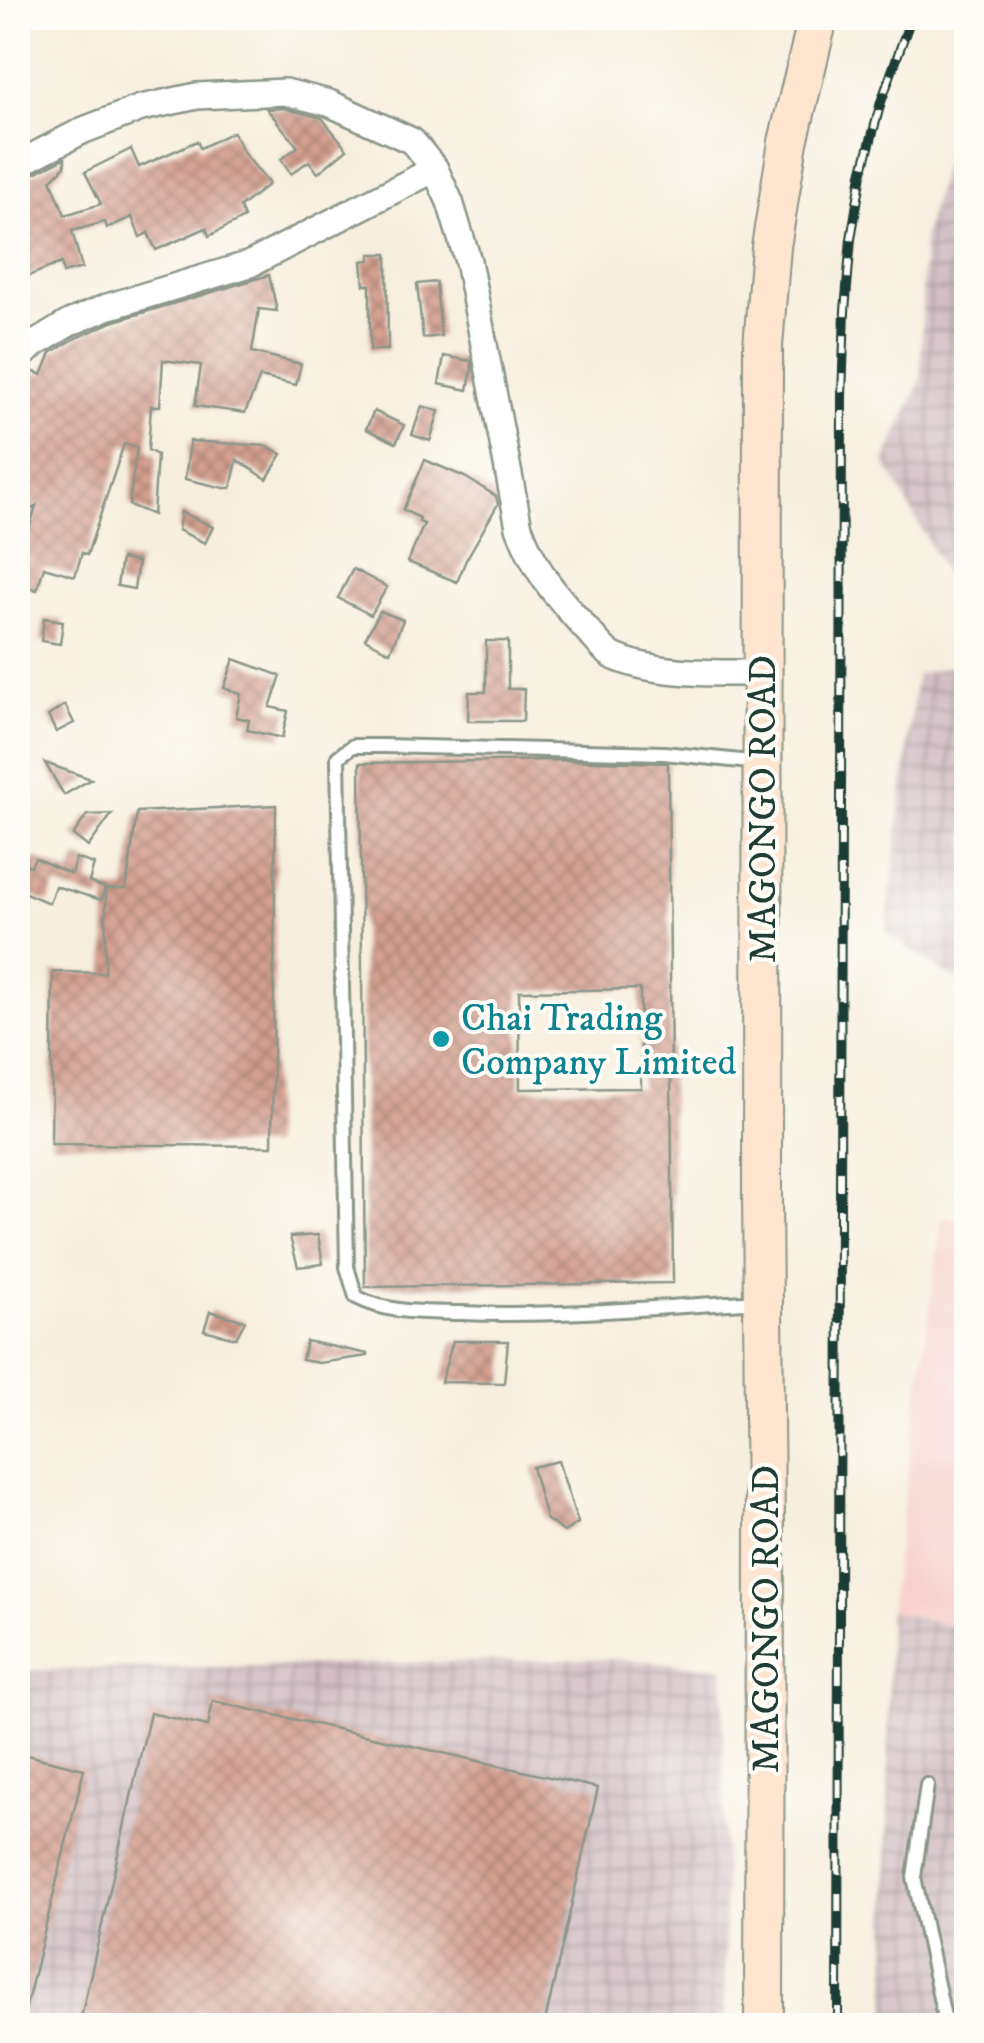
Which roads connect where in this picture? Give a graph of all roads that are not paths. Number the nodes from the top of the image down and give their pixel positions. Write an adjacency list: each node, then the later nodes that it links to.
1 (818, 18): 5 (street, MAGONGO ROAD)
2 (18, 164): 3 (street)
3 (436, 169): 4 (street); 5 (street)
4 (18, 358)
5 (762, 672): 6 (street, MAGONGO ROAD)
6 (762, 764): 7 (street, MAGONGO ROAD); 7 (lane)
7 (763, 1301): 9 (street, MAGONGO ROAD)
8 (928, 1785): 10 (lane)
9 (764, 2026)
10 (946, 2026)

